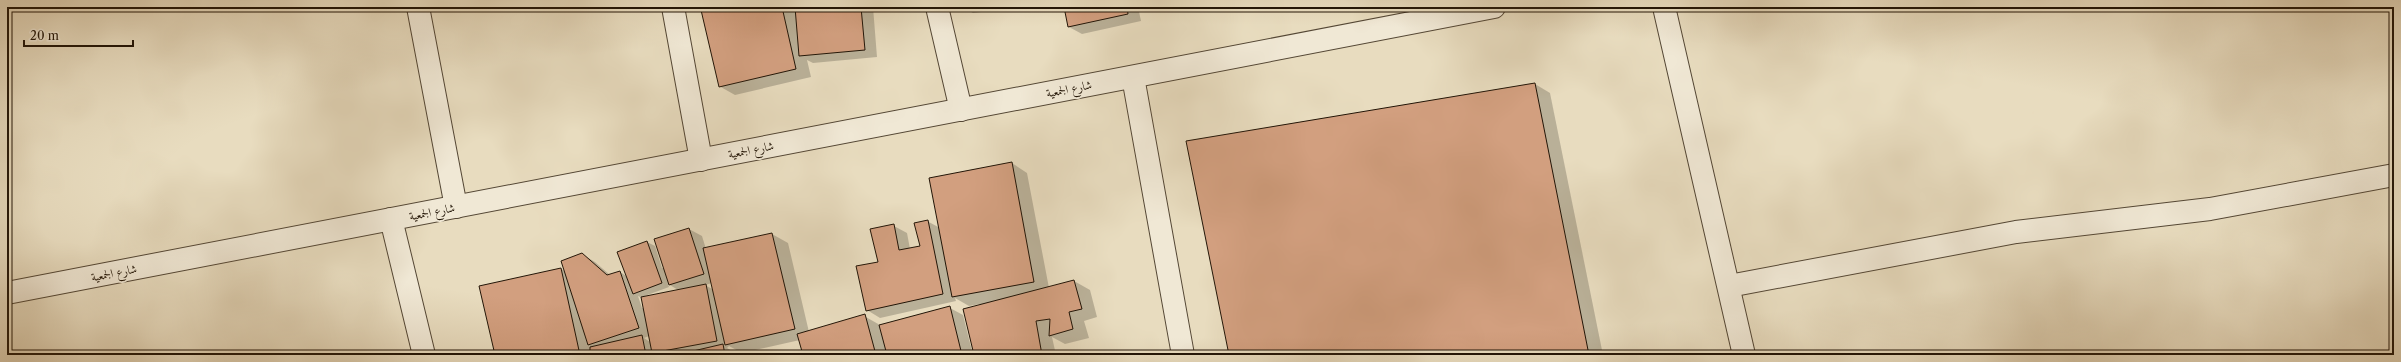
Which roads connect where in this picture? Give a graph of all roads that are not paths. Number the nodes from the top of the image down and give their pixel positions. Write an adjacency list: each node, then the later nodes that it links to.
1 (418, 7): 10 (street)
2 (673, 7): 8 (street)
3 (937, 7): 7 (street)
4 (1494, 7): 6 (street, شارع الجمعية)
5 (1664, 7): 12 (street)
6 (1132, 77): 7 (street, شارع الجمعية); 15 (street)
7 (961, 110): 8 (street, شارع الجمعية)
8 (701, 160): 10 (street, شارع الجمعية)
9 (2394, 175): 12 (street)
10 (456, 207): 11 (street, شارع الجمعية)
11 (391, 219): 13 (street, شارع الجمعية); 14 (street)
12 (1729, 286): 16 (street)
13 (7, 293)
14 (424, 355)
15 (1183, 355)
16 (1744, 355)

